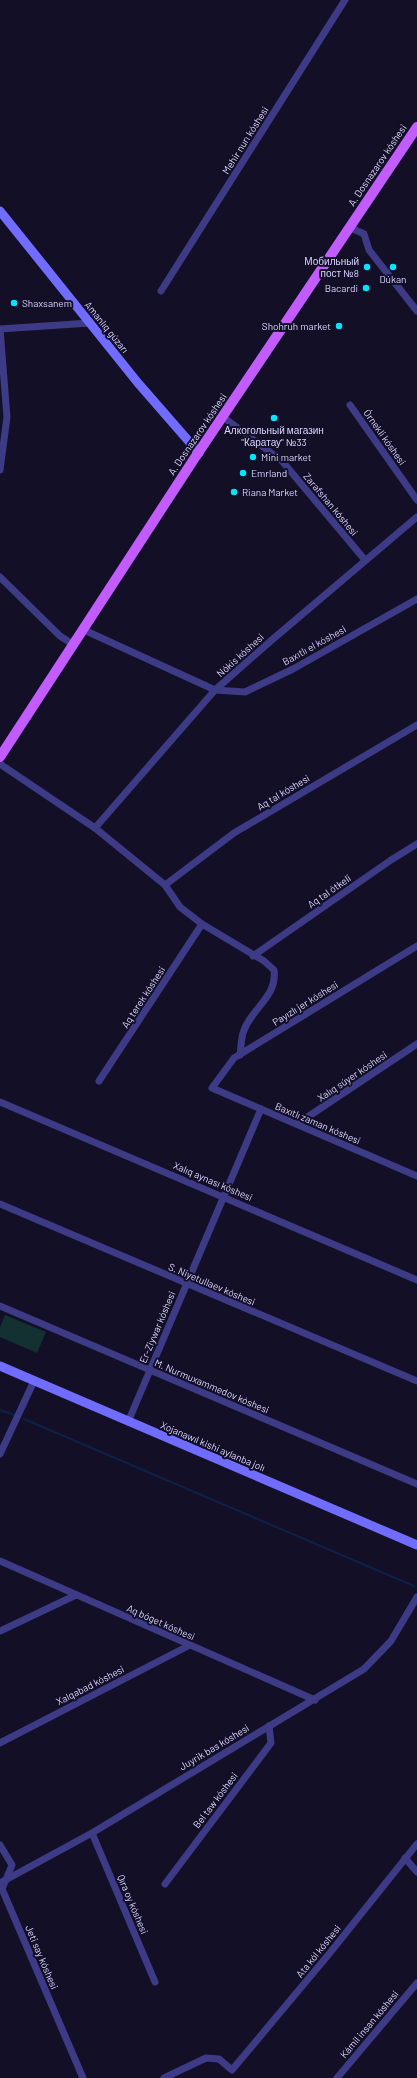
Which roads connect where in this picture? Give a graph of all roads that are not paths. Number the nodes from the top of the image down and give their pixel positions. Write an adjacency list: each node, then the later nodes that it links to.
1 (345, 0): 5 (street, Mehir nurı kóshesi)
2 (417, 127): 4 (main road, A. Dosnazarov kóshesi)
3 (0, 211): 7 (main road, Amanlıq gúzarı)
4 (349, 227): 6 (street); 10 (main road, A. Dosnazarov kóshesi)
5 (161, 291)
6 (417, 311)
7 (90, 323): 8 (street); 11 (main road, Amanlıq gúzarı)
8 (0, 329): 12 (street)
9 (350, 405): 13 (street, Órnekli kóshesi)
10 (223, 417): 11 (main road, A. Dosnazarov kóshesi); 15 (street, Zarafshan kóshesi)
11 (198, 453): 18 (main road, A. Dosnazarov kóshesi)
12 (0, 470)
13 (417, 500)
14 (417, 517): 15 (street, Nókis kóshesi)
15 (365, 560): 20 (street, Nókis kóshesi)
16 (0, 577): 19 (street)
17 (417, 599): 20 (street, Baxıtlı el kóshesi)
18 (84, 630): 19 (main road, A. Dosnazarov kóshesi); 20 (street)
19 (74, 645): 22 (main road, A. Dosnazarov kóshesi)
20 (216, 690): 24 (street, Nókis kóshesi)
21 (417, 725): 26 (street, Aq tal kóshesi)
22 (0, 757)
23 (0, 764): 24 (street)
24 (95, 828): 26 (street)
25 (417, 844): 29 (street, Aq tal ótkeli)
26 (165, 885): 27 (street)
27 (202, 924): 29 (street); 32 (street, Aq terek kóshesi)
28 (417, 946): 31 (street, Payızlı jer kóshesi)
29 (253, 956): 31 (street)
30 (417, 1044): 36 (street, Xalıq súyer kóshesi)
31 (240, 1055): 33 (street, Payızlı jer kóshesi)
32 (100, 1081)
33 (212, 1088): 35 (street, Baxıtlı zaman kóshesi)
34 (0, 1102): 38 (street, Xalıq aynası kóshesi)
35 (261, 1109): 36 (street, Baxıtlı zaman kóshesi); 38 (street, Er-Ziywar kóshesi)
36 (298, 1124): 37 (street, Baxıtlı zaman kóshesi)
37 (417, 1176)
38 (223, 1197): 40 (street, Xalıq aynası kóshesi); 41 (street, Er-Ziywar kóshesi)
39 (0, 1204): 41 (street, S. Niyetullaev kóshesi)
40 (417, 1280)
41 (186, 1284): 44 (street, Er-Ziywar kóshesi); 45 (street, S. Niyetullaev kóshesi)
42 (0, 1306): 44 (street, M. Nurmuxammedov kóshesi)
43 (0, 1366): 46 (main road, Xojanawıl kishi aylanba jolı)
44 (150, 1370): 47 (street, Er-Ziywar kóshesi); 49 (street, M. Nurmuxammedov kóshesi)
45 (417, 1381)
46 (34, 1382): 47 (main road, Xojanawıl kishi aylanba jolı); 48 (street)
47 (128, 1422): 50 (main road, Xojanawıl kishi aylanba jolı)
48 (0, 1454)
49 (417, 1484)
50 (417, 1545)
51 (0, 1561): 52 (street, Aq bóget kóshesi)
52 (76, 1595): 54 (street); 55 (street, Aq bóget kóshesi)
53 (416, 1601): 56 (street, Juyrik bas kóshesi)
54 (0, 1631)
55 (190, 1645): 56 (street, Aq bóget kóshesi); 58 (street, Xalqabad kóshesi)
56 (315, 1700): 57 (street, Juyrik bas kóshesi)
57 (269, 1726): 59 (street, Juyrik bas kóshesi); 66 (street, Bel taw kóshesi)
58 (0, 1743)
59 (92, 1834): 64 (street, Juyrik bas kóshesi); 67 (street, Qıra oy kóshesi)
60 (417, 1844): 62 (street, Ata kól kóshesi)
61 (0, 1845): 64 (street, Jeti say kóshesi)
62 (405, 1858): 63 (street); 70 (street, Ata kól kóshesi)
63 (417, 1872)
64 (7, 1878): 65 (street, Juyrik bas kóshesi); 69 (street, Jeti say kóshesi)
65 (0, 1883)
66 (165, 1884)
67 (156, 1982)
68 (417, 1983): 71 (street, Kámil insan kóshesi)
69 (83, 2078)
70 (164, 2078)
71 (337, 2078)

